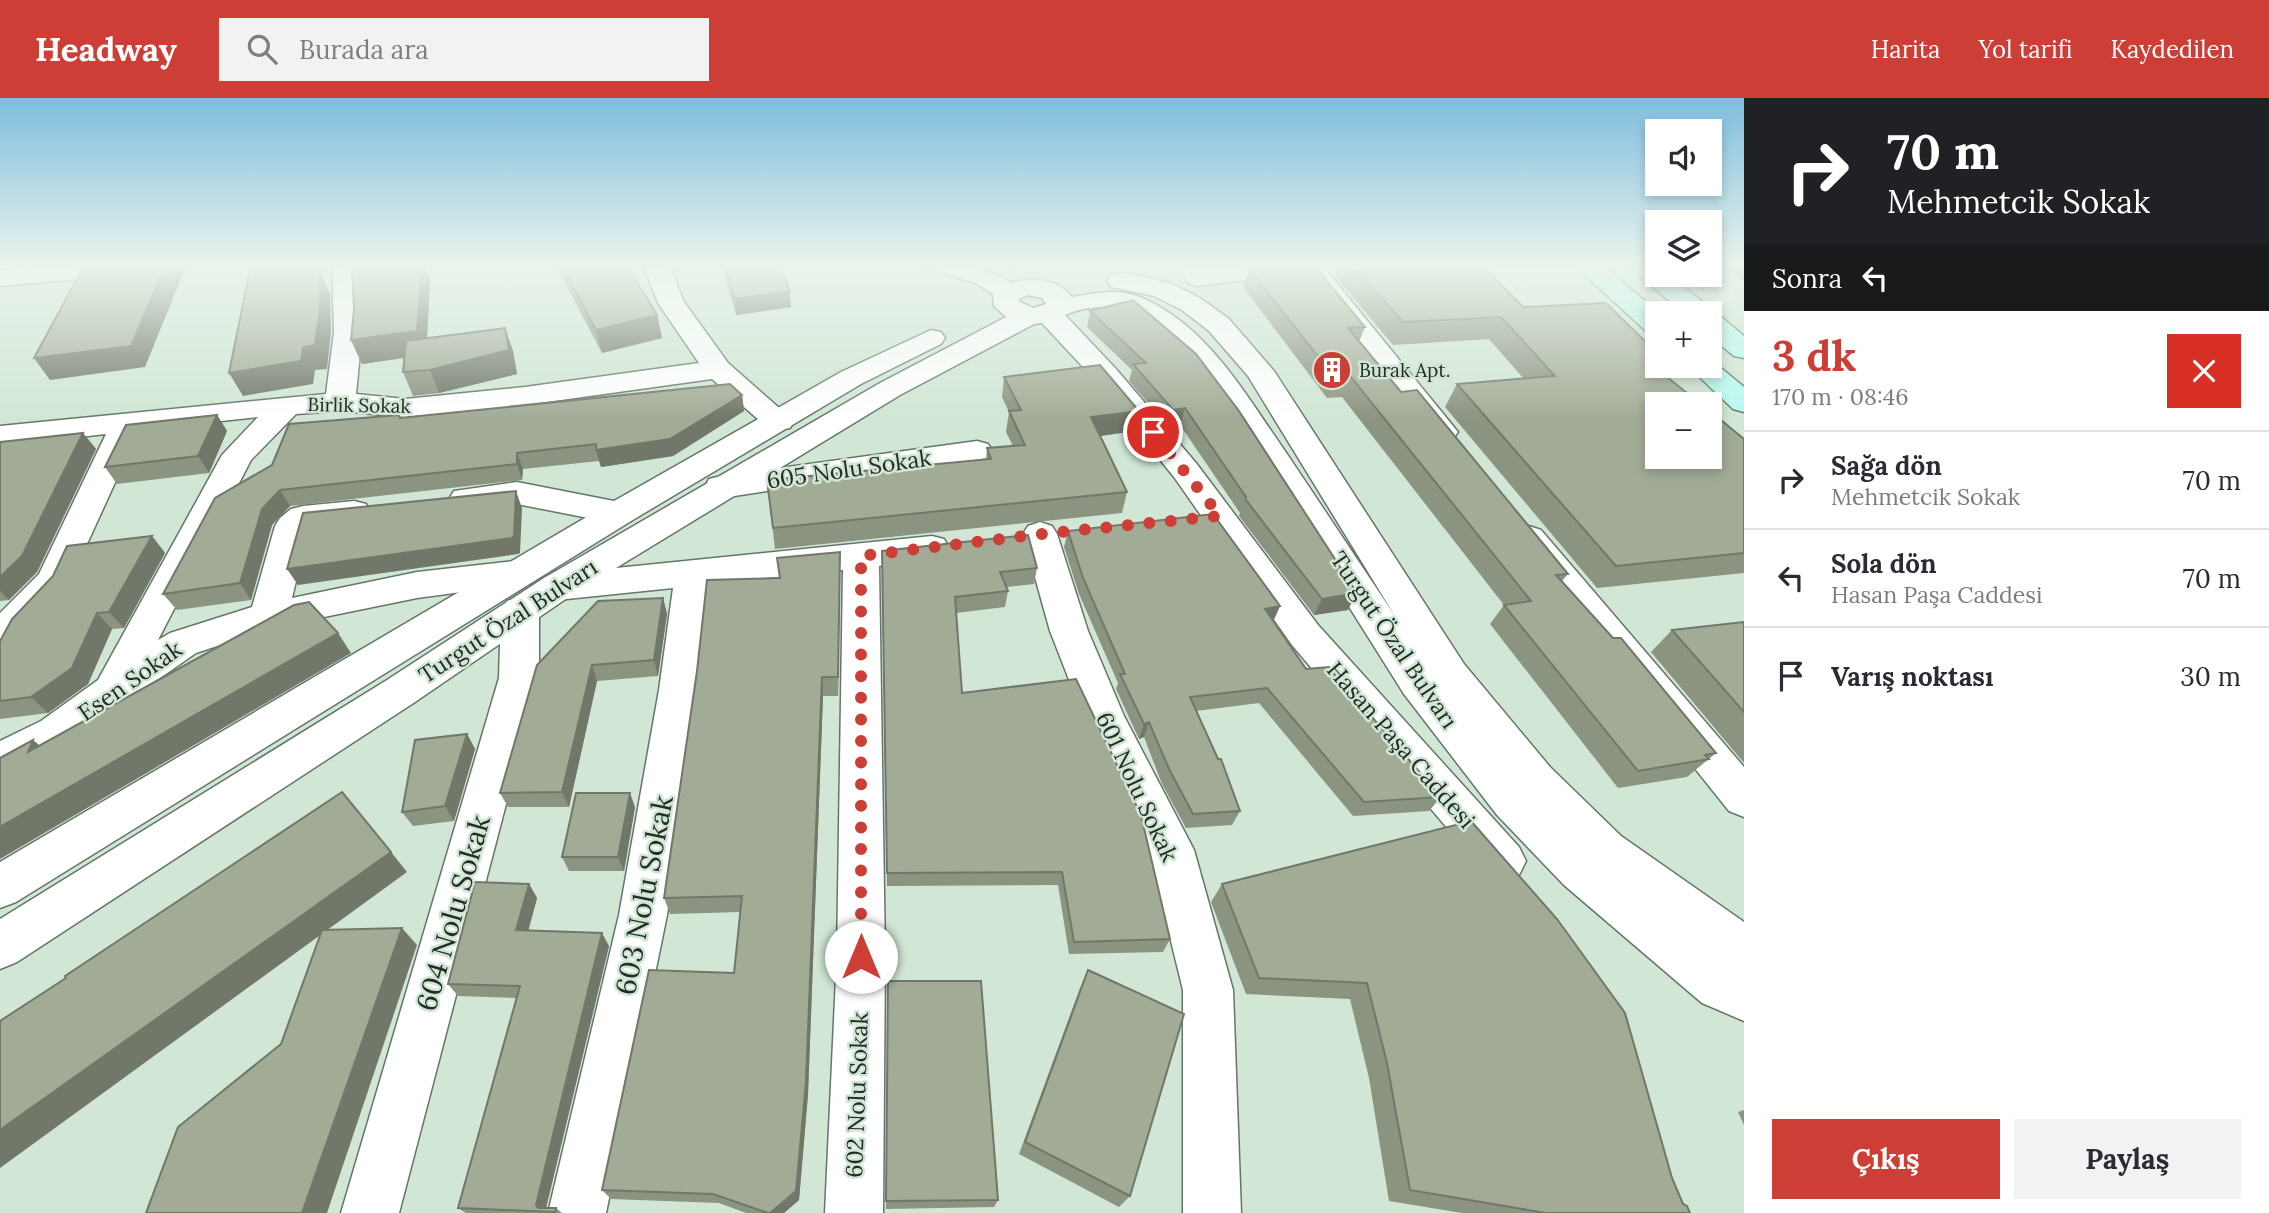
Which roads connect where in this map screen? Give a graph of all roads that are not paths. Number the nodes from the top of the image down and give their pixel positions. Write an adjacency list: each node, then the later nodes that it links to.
1 (347, 316): 13 (street)
2 (680, 316): 11 (street)
3 (1001, 316): 16 (street, Turgut Özal Bulvarı)
4 (1011, 316): 21 (street, Turgut Özal Bulvarı)
5 (1046, 316): 26 (street, Hasan Paşa Caddesi)
6 (1155, 316): 42 (street, Turgut Özal Bulvarı)
7 (1207, 316): 41 (street, Turgut Özal Bulvarı)
8 (1356, 316): 20 (street)
9 (1722, 332): 10 (main road)
10 (1744, 350)
11 (718, 369): 13 (street, Birlik Sokak); 16 (street)
12 (1716, 378): 14 (main road)
13 (340, 402): 15 (street, Birlik Sokak)
14 (1744, 403)
15 (287, 405): 17 (street, Birlik Sokak); 35 (street)
16 (779, 421): 25 (street, Turgut Özal Bulvarı)
17 (127, 422): 18 (street, Birlik Sokak); 34 (street)
18 (0, 436)
19 (977, 451): 21 (street, 605 Nolu Sokak)
20 (1462, 456)
21 (721, 487): 32 (street, Turgut Özal Bulvarı)
22 (436, 502): 25 (street)
23 (383, 508): 33 (street)
24 (1506, 509): 37 (street)
25 (619, 513): 32 (street, Turgut Özal Bulvarı)
26 (1220, 516): 27 (street); 39 (street, Hasan Paşa Caddesi)
27 (1178, 520)
28 (1040, 534): 46 (street, 601 Nolu Sokak)
29 (958, 544): 30 (street, Esen Sokak)
30 (861, 556): 31 (street, Esen Sokak); 45 (street, 602 Nolu Sokak)
31 (693, 573): 32 (street, Esen Sokak); 44 (street, 603 Nolu Sokak)
32 (531, 591): 33 (street, Esen Sokak); 38 (street, Turgut Özal Bulvarı); 40 (street, Turgut Özal Bulvarı); 43 (street, 604 Nolu Sokak)
33 (268, 618): 35 (street, Esen Sokak)
34 (0, 638)
35 (113, 690): 36 (street, Esen Sokak)
36 (0, 760)
37 (1744, 798)
38 (0, 887)
39 (1528, 889)
40 (0, 946)
41 (1744, 951)
42 (1744, 996)
43 (370, 1213)
44 (577, 1213)
45 (854, 1213)
46 (1212, 1213)

